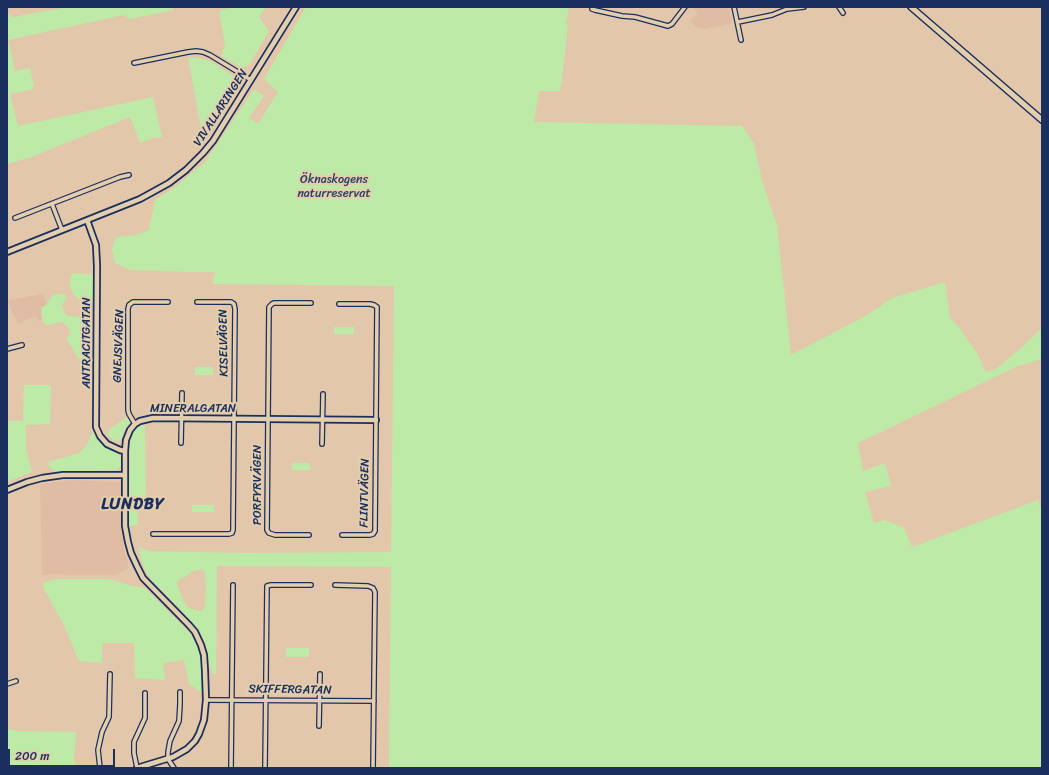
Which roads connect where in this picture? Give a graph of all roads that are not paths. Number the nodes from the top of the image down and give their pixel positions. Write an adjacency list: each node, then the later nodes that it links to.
1 (296, 7): 13 (street, VIVALLARINGEN)
2 (592, 7): 3 (street)
3 (685, 7)
4 (734, 7): 10 (street)
5 (804, 7): 8 (street)
6 (839, 7): 9 (street)
7 (911, 7): 14 (main road)
8 (787, 8): 10 (street)
9 (843, 13)
10 (738, 22): 11 (street)
11 (741, 40)
12 (134, 63): 13 (street)
13 (251, 80): 18 (street, VIVALLARINGEN)
14 (1042, 120)
15 (129, 175): 16 (street)
16 (52, 204): 17 (street); 19 (street)
17 (15, 218)
18 (88, 220): 19 (street, VIVALLARINGEN); 37 (street, ANTRACITGATAN)
19 (62, 230): 20 (street, VIVALLARINGEN)
20 (7, 252)
21 (168, 302): 34 (street, GNEJSVÄGEN)
22 (197, 302): 30 (street, KISELVÄGEN)
23 (311, 303): 31 (street)
24 (339, 304): 33 (street)
25 (22, 345): 26 (street)
26 (7, 349)
27 (182, 393): 29 (street)
28 (322, 394): 32 (street)
29 (182, 418): 30 (street, MINERALGATAN); 34 (street, MINERALGATAN); 35 (street)
30 (234, 419): 31 (street, MINERALGATAN); 40 (street)
31 (268, 419): 32 (street, MINERALGATAN); 41 (street, PORFYRVÄGEN)
32 (322, 420): 33 (street, MINERALGATAN); 36 (street)
33 (376, 420): 42 (street, FLINTVÄGEN)
34 (135, 424): 37 (street, MINERALGATAN)
35 (182, 443)
36 (322, 444)
37 (125, 450): 38 (street, MINERALGATAN)
38 (125, 475): 39 (street); 52 (street, MINERALGATAN)
39 (7, 490)
40 (153, 534)
41 (309, 535)
42 (342, 535)
43 (233, 585): 53 (street)
44 (311, 585): 54 (street)
45 (335, 585): 56 (street)
46 (110, 674): 59 (street)
47 (320, 674): 55 (street)
48 (16, 681): 49 (street)
49 (7, 684)
50 (180, 692): 58 (street)
51 (145, 694): 60 (street)
52 (206, 700): 53 (street, SKIFFERGATAN); 58 (street, MINERALGATAN)
53 (232, 700): 54 (street, SKIFFERGATAN); 62 (street)
54 (266, 700): 55 (street, SKIFFERGATAN); 63 (street)
55 (320, 701): 56 (street, SKIFFERGATAN); 57 (street)
56 (374, 701): 64 (street)
57 (319, 726)
58 (168, 759): 60 (street, MINERALGATAN); 61 (street)
59 (100, 768)
60 (137, 768)
61 (174, 768)
62 (231, 768)
63 (265, 768)
64 (373, 768)

